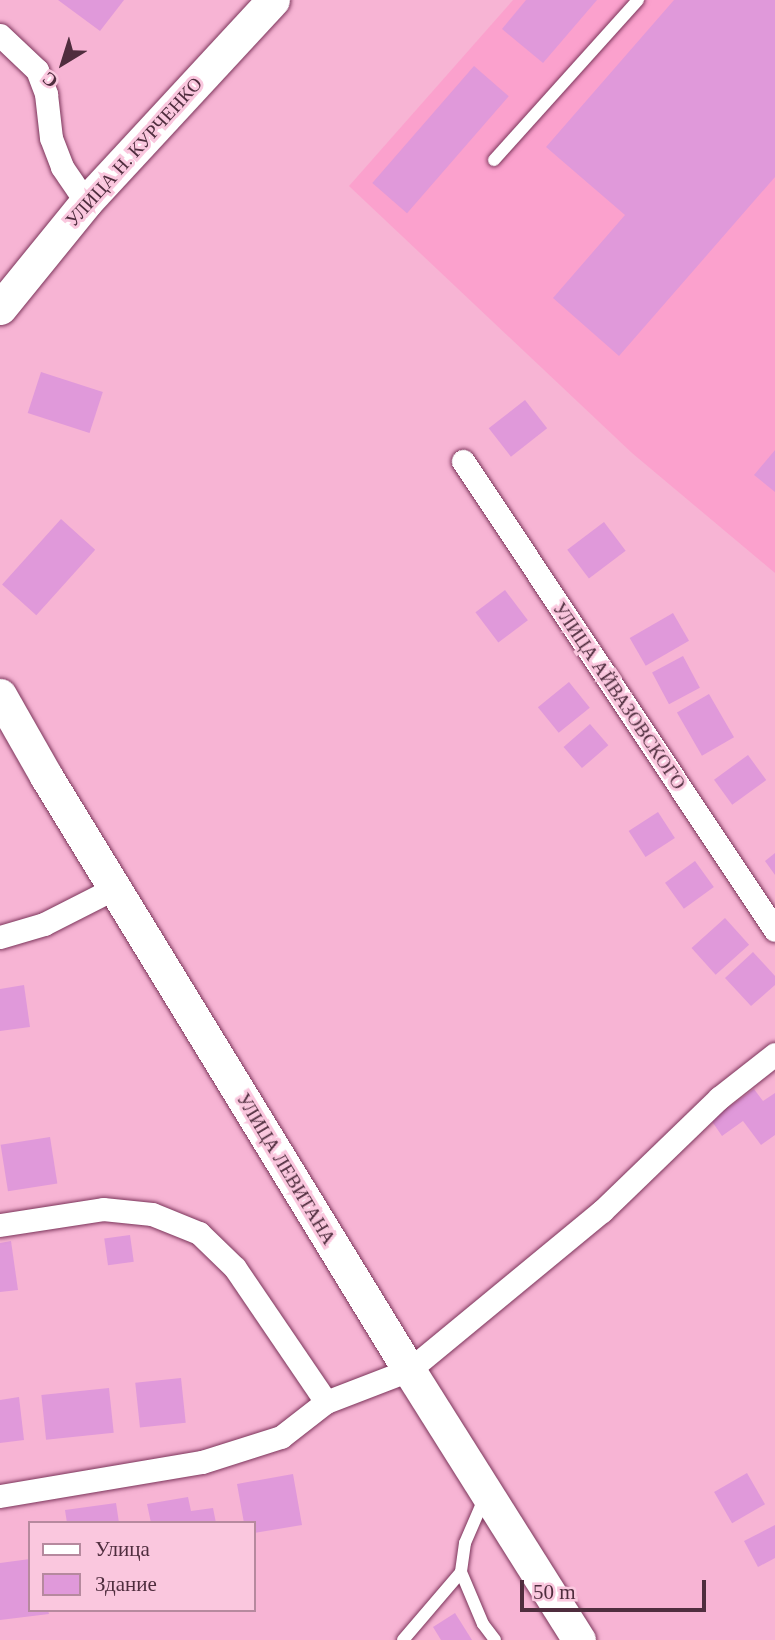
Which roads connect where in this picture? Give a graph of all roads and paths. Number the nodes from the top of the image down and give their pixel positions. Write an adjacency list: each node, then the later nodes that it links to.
1 (273, 0): 5 (main road, УЛИЦА Н. КУРЧЕНКО)
2 (638, 0): 4 (lane)
3 (0, 35): 5 (street)
4 (494, 160)
5 (86, 202): 6 (main road, УЛИЦА Н. КУРЧЕНКО)
6 (0, 308)
7 (463, 461): 10 (street, УЛИЦА АЙВАЗОВСКОГО)
8 (0, 695): 9 (main road, УЛИЦА ЛЕВИТАНА)
9 (115, 888): 11 (street); 14 (main road, УЛИЦА ЛЕВИТАНА)
10 (775, 930)
11 (0, 937)
12 (775, 1054): 14 (street)
13 (0, 1225): 15 (street)
14 (409, 1370): 15 (street); 16 (main road, УЛИЦА ЛЕВИТАНА)
15 (326, 1402): 17 (street)
16 (486, 1493): 18 (lane); 21 (main road, УЛИЦА ЛЕВИТАНА)
17 (0, 1496)
18 (461, 1572): 19 (lane); 20 (lane)
19 (403, 1640)
20 (495, 1640)
21 (579, 1640)

